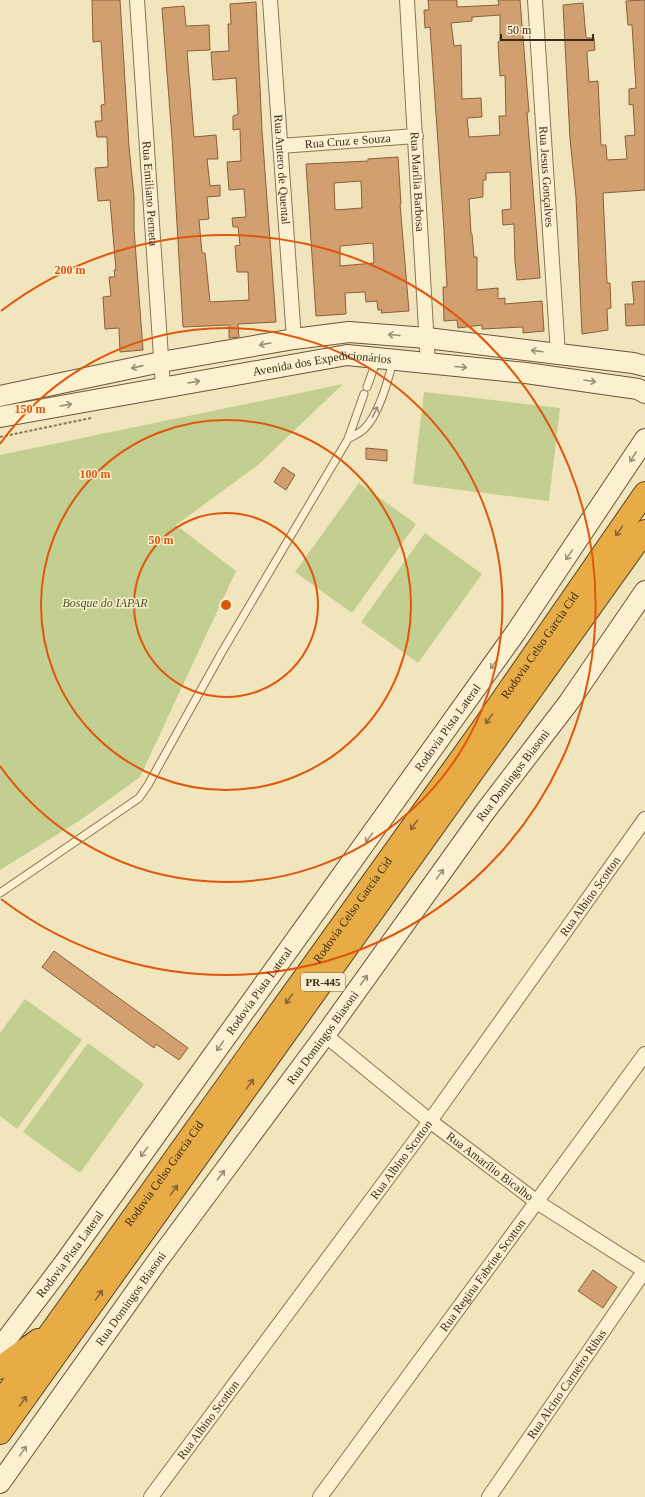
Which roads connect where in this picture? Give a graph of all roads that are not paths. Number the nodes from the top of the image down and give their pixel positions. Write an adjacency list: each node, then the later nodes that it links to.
1 (137, 0): 11 (street, Rua Emiliano Perneta)
2 (270, 0): 6 (street, Rua Antero de Quental)
3 (407, 0): 5 (street, Rua Marília Barbosa)
4 (535, 0): 9 (street, Rua Jesus Gonçalves)
5 (416, 136): 6 (street, Rua Cruz e Souza); 7 (street, Rua Marília Barbosa)
6 (280, 146): 8 (street, Rua Antero de Quental)
7 (427, 338): 8 (main road, one-way to 8); 9 (main road, one-way to 7); 12 (street, Rua Marília Barbosa)
8 (294, 339): 11 (main road, one-way to 11)
9 (558, 354): 13 (main road)
10 (385, 359): 12 (main road, Avenida dos Expedicionários); 14 (lane); 15 (main road, Avenida dos Expedicionários, one-way to 10); 21 (lane, one-way to 10)
11 (161, 362): 15 (street, Rua Emiliano Perneta); 18 (main road, one-way to 18)
12 (428, 364): 16 (main road, Avenida dos Expedicionários, one-way to 16)
13 (645, 366)
14 (367, 387)
15 (163, 388): 20 (main road, Avenida dos Expedicionários, one-way to 15)
16 (642, 391): 19 (main road)
17 (364, 394): 21 (lane)
18 (0, 396)
19 (645, 408)
20 (0, 418)
21 (348, 439): 27 (lane)
22 (645, 439): 34 (main road, Rodovia Pista Lateral, one-way to 34)
23 (645, 492): 33 (highway, Rodovia Celso Garcia Cid / PR-445, one-way to 33)
24 (645, 531): 37 (highway, Rodovia Celso Garcia Cid / PR-445, one-way to 24)
25 (645, 591): 28 (main road, Rua Domingos Biasoni, one-way to 25)
26 (645, 818): 30 (street, Rua Albino Scotton)
27 (0, 893)
28 (325, 1035): 30 (street, Rua Amarílio Bicalho); 38 (main road, Rua Domingos Biasoni, one-way to 28)
29 (645, 1054): 31 (street, Rua Regina Fabrine Scotton)
30 (430, 1121): 31 (street, Rua Amarílio Bicalho); 39 (street, Rua Albino Scotton)
31 (537, 1202): 32 (street, Rua Amarílio Bicalho); 40 (street, Rua Regina Fabrine Scotton)
32 (645, 1271): 41 (street, Rua Alcino Carneiro Ribas)
33 (55, 1327): 35 (highway); 36 (highway, Rodovia Celso Garcia Cid / PR-445)
34 (0, 1348)
35 (0, 1368)
36 (0, 1403)
37 (0, 1433)
38 (0, 1483)
39 (151, 1497)
40 (320, 1497)
41 (489, 1497)

